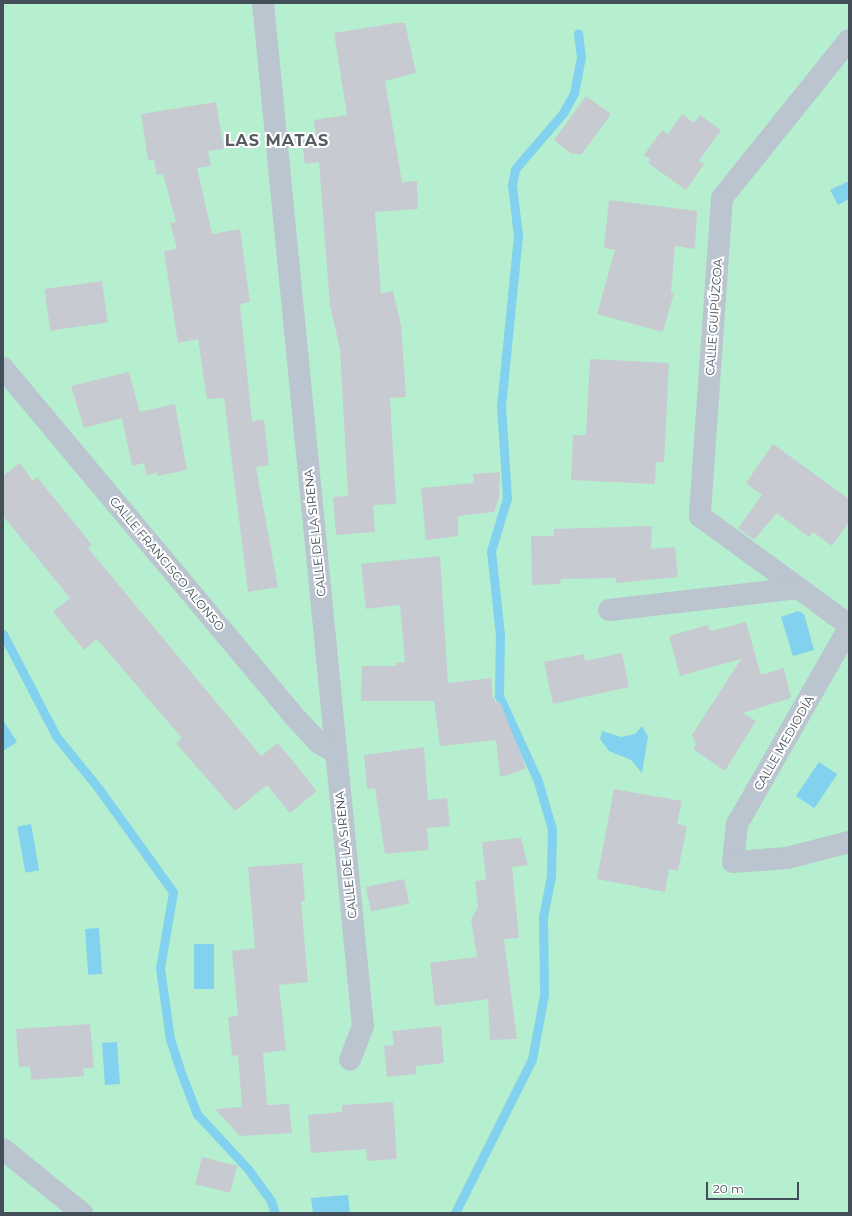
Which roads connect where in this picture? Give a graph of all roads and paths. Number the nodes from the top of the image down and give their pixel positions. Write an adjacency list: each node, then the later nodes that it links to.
1 (263, 3): 8 (street, CALLE DE LA SIRENA)
2 (849, 40): 4 (street, CALLE GUIPÚZCOA)
3 (3, 368): 8 (street, CALLE FRANCISCO ALONSO)
4 (799, 588): 5 (street); 6 (street, CALLE GUIPÚZCOA)
5 (609, 610)
6 (849, 625)
7 (849, 628): 9 (street, CALLE MEDIODÍA)
8 (336, 752): 10 (street, CALLE DE LA SIRENA)
9 (849, 842)
10 (350, 1060)
11 (3, 1149): 12 (street)
12 (82, 1213)

